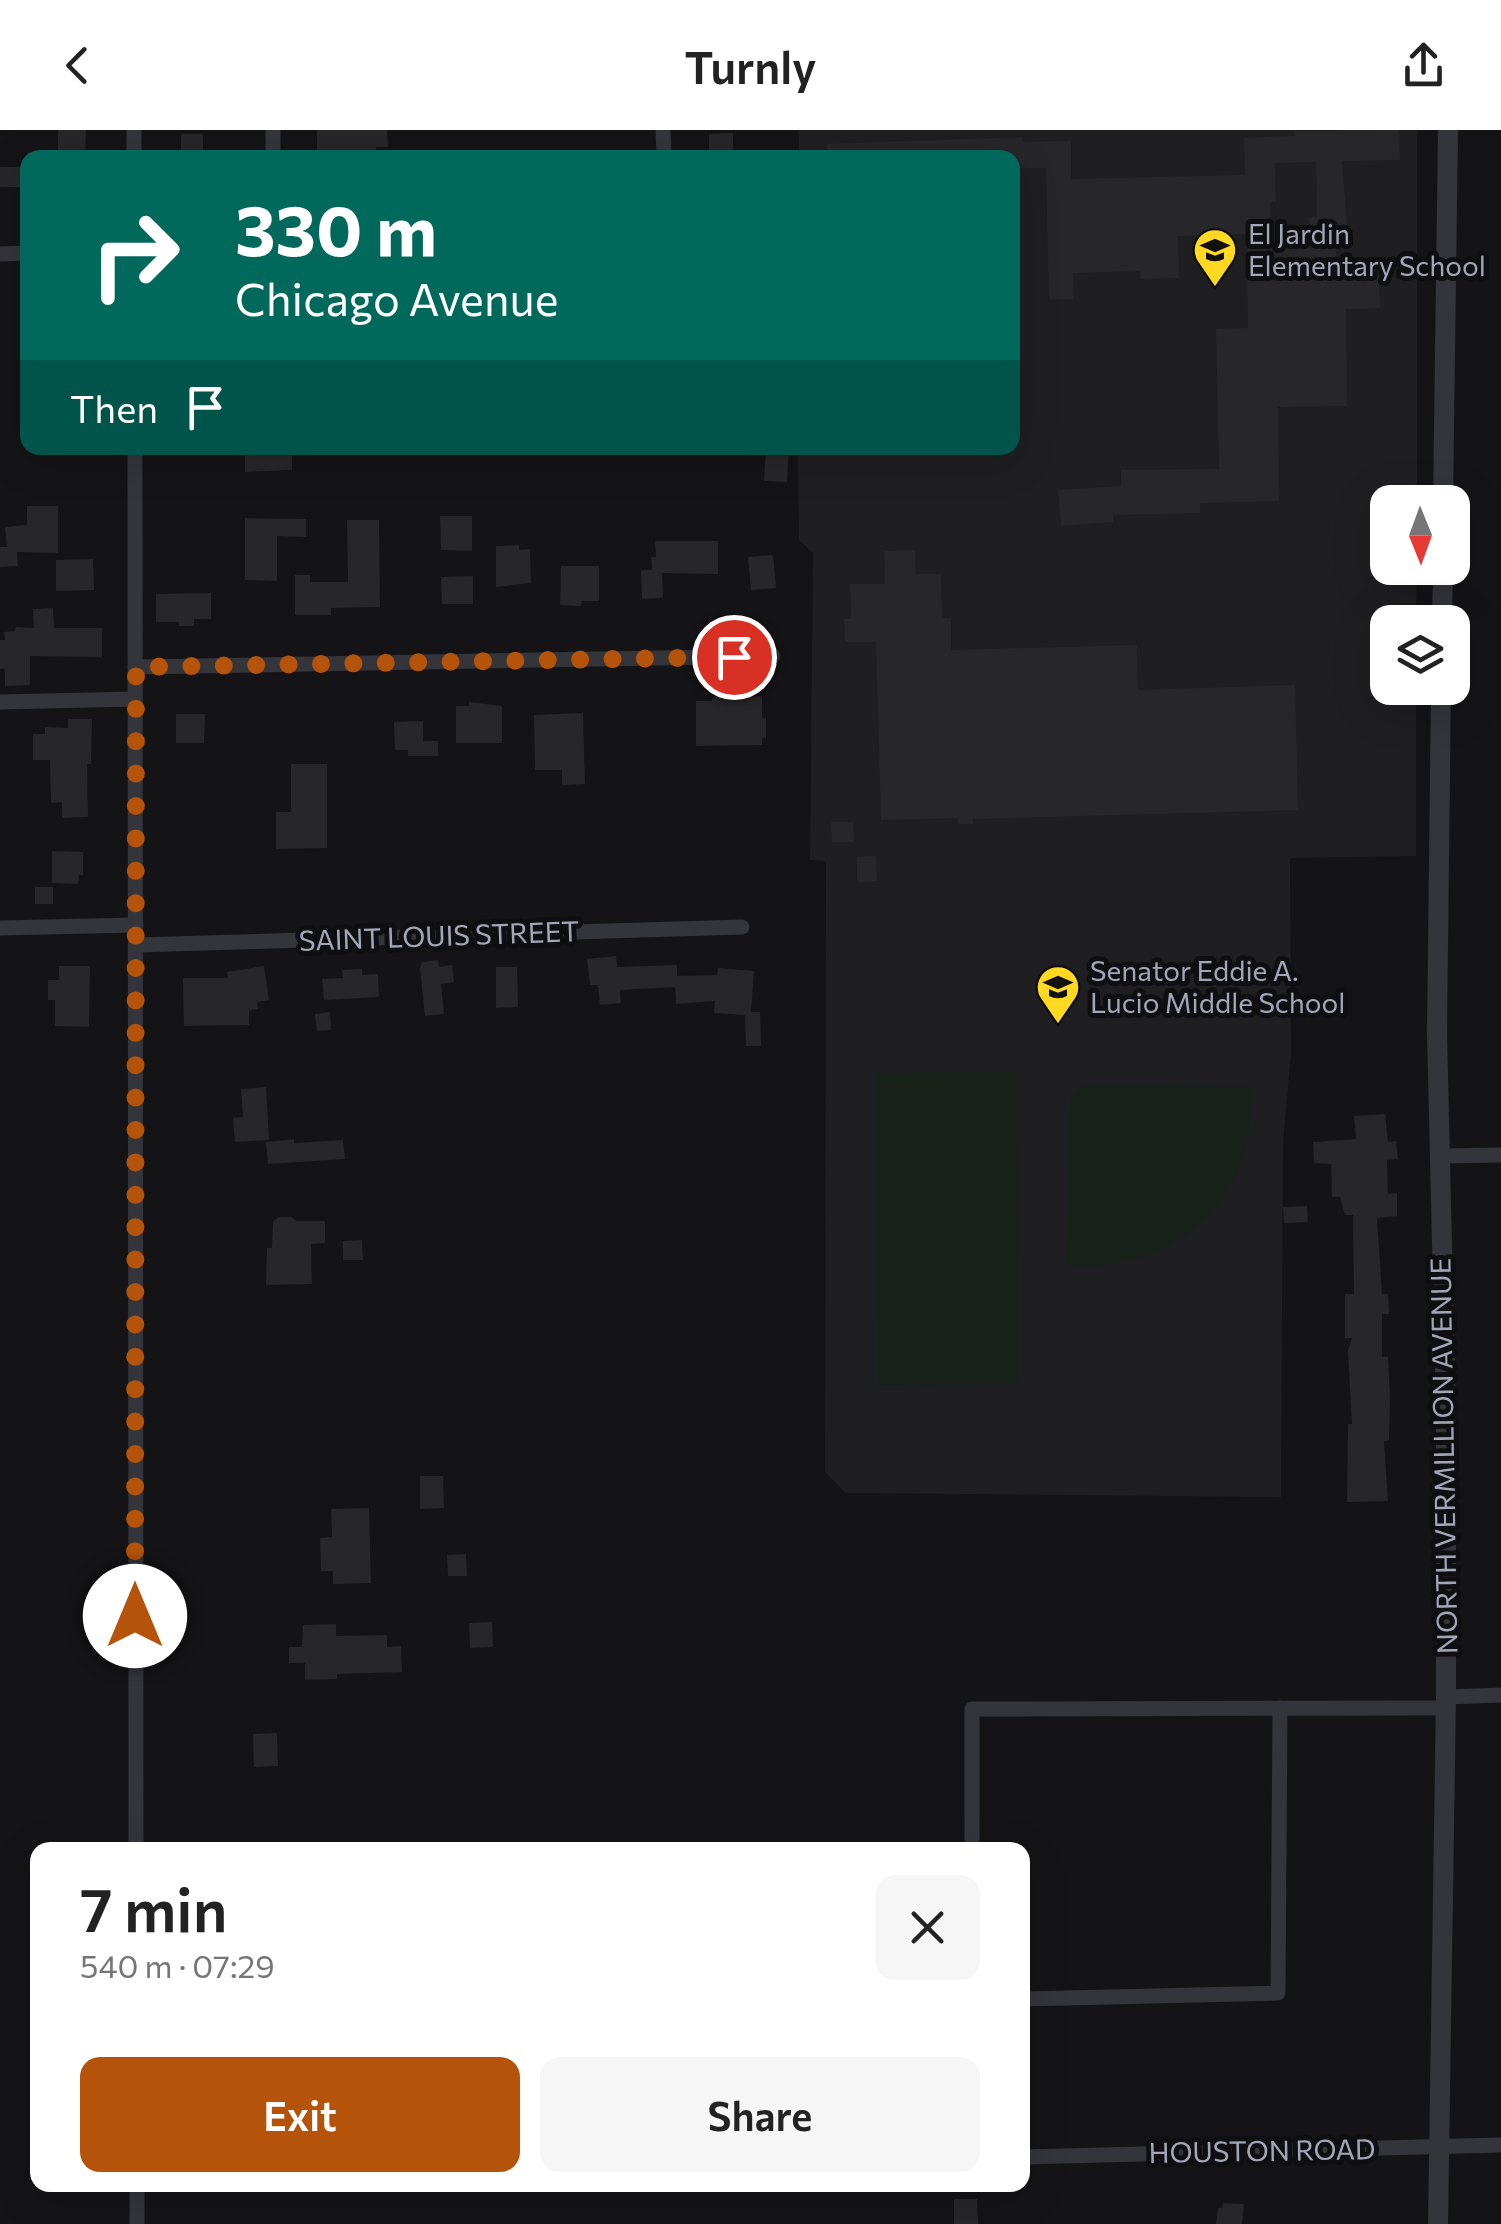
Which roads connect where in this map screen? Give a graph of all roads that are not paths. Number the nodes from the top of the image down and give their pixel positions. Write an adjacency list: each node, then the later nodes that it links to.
1 (1448, 130): 3 (street)
2 (135, 455): 5 (street)
3 (1444, 485)
4 (773, 656): 5 (street)
5 (136, 667): 6 (street)
6 (136, 699): 7 (street); 9 (street)
7 (0, 702)
8 (1441, 705): 14 (street, NORTH VERMILLION AVENUE)
9 (136, 925): 11 (street); 12 (street)
10 (742, 927): 12 (street, SAINT LOUIS STREET)
11 (0, 928)
12 (136, 945): 18 (street)
13 (1501, 1155): 14 (street)
14 (1440, 1156): 16 (street, NORTH VERMILLION AVENUE)
15 (1501, 1695): 16 (street)
16 (1446, 1702): 17 (street); 22 (street, NORTH VERMILLION AVENUE)
17 (1280, 1708): 19 (street); 20 (street)
18 (136, 1842)
19 (972, 1842)
20 (1030, 1999)
21 (1501, 2144): 22 (street, HOUSTON ROAD)
22 (1438, 2146): 23 (street, HOUSTON ROAD); 26 (street, NORTH VERMILLION AVENUE)
23 (1030, 2156)
24 (137, 2192): 25 (street)
25 (137, 2224)
26 (1438, 2224)

